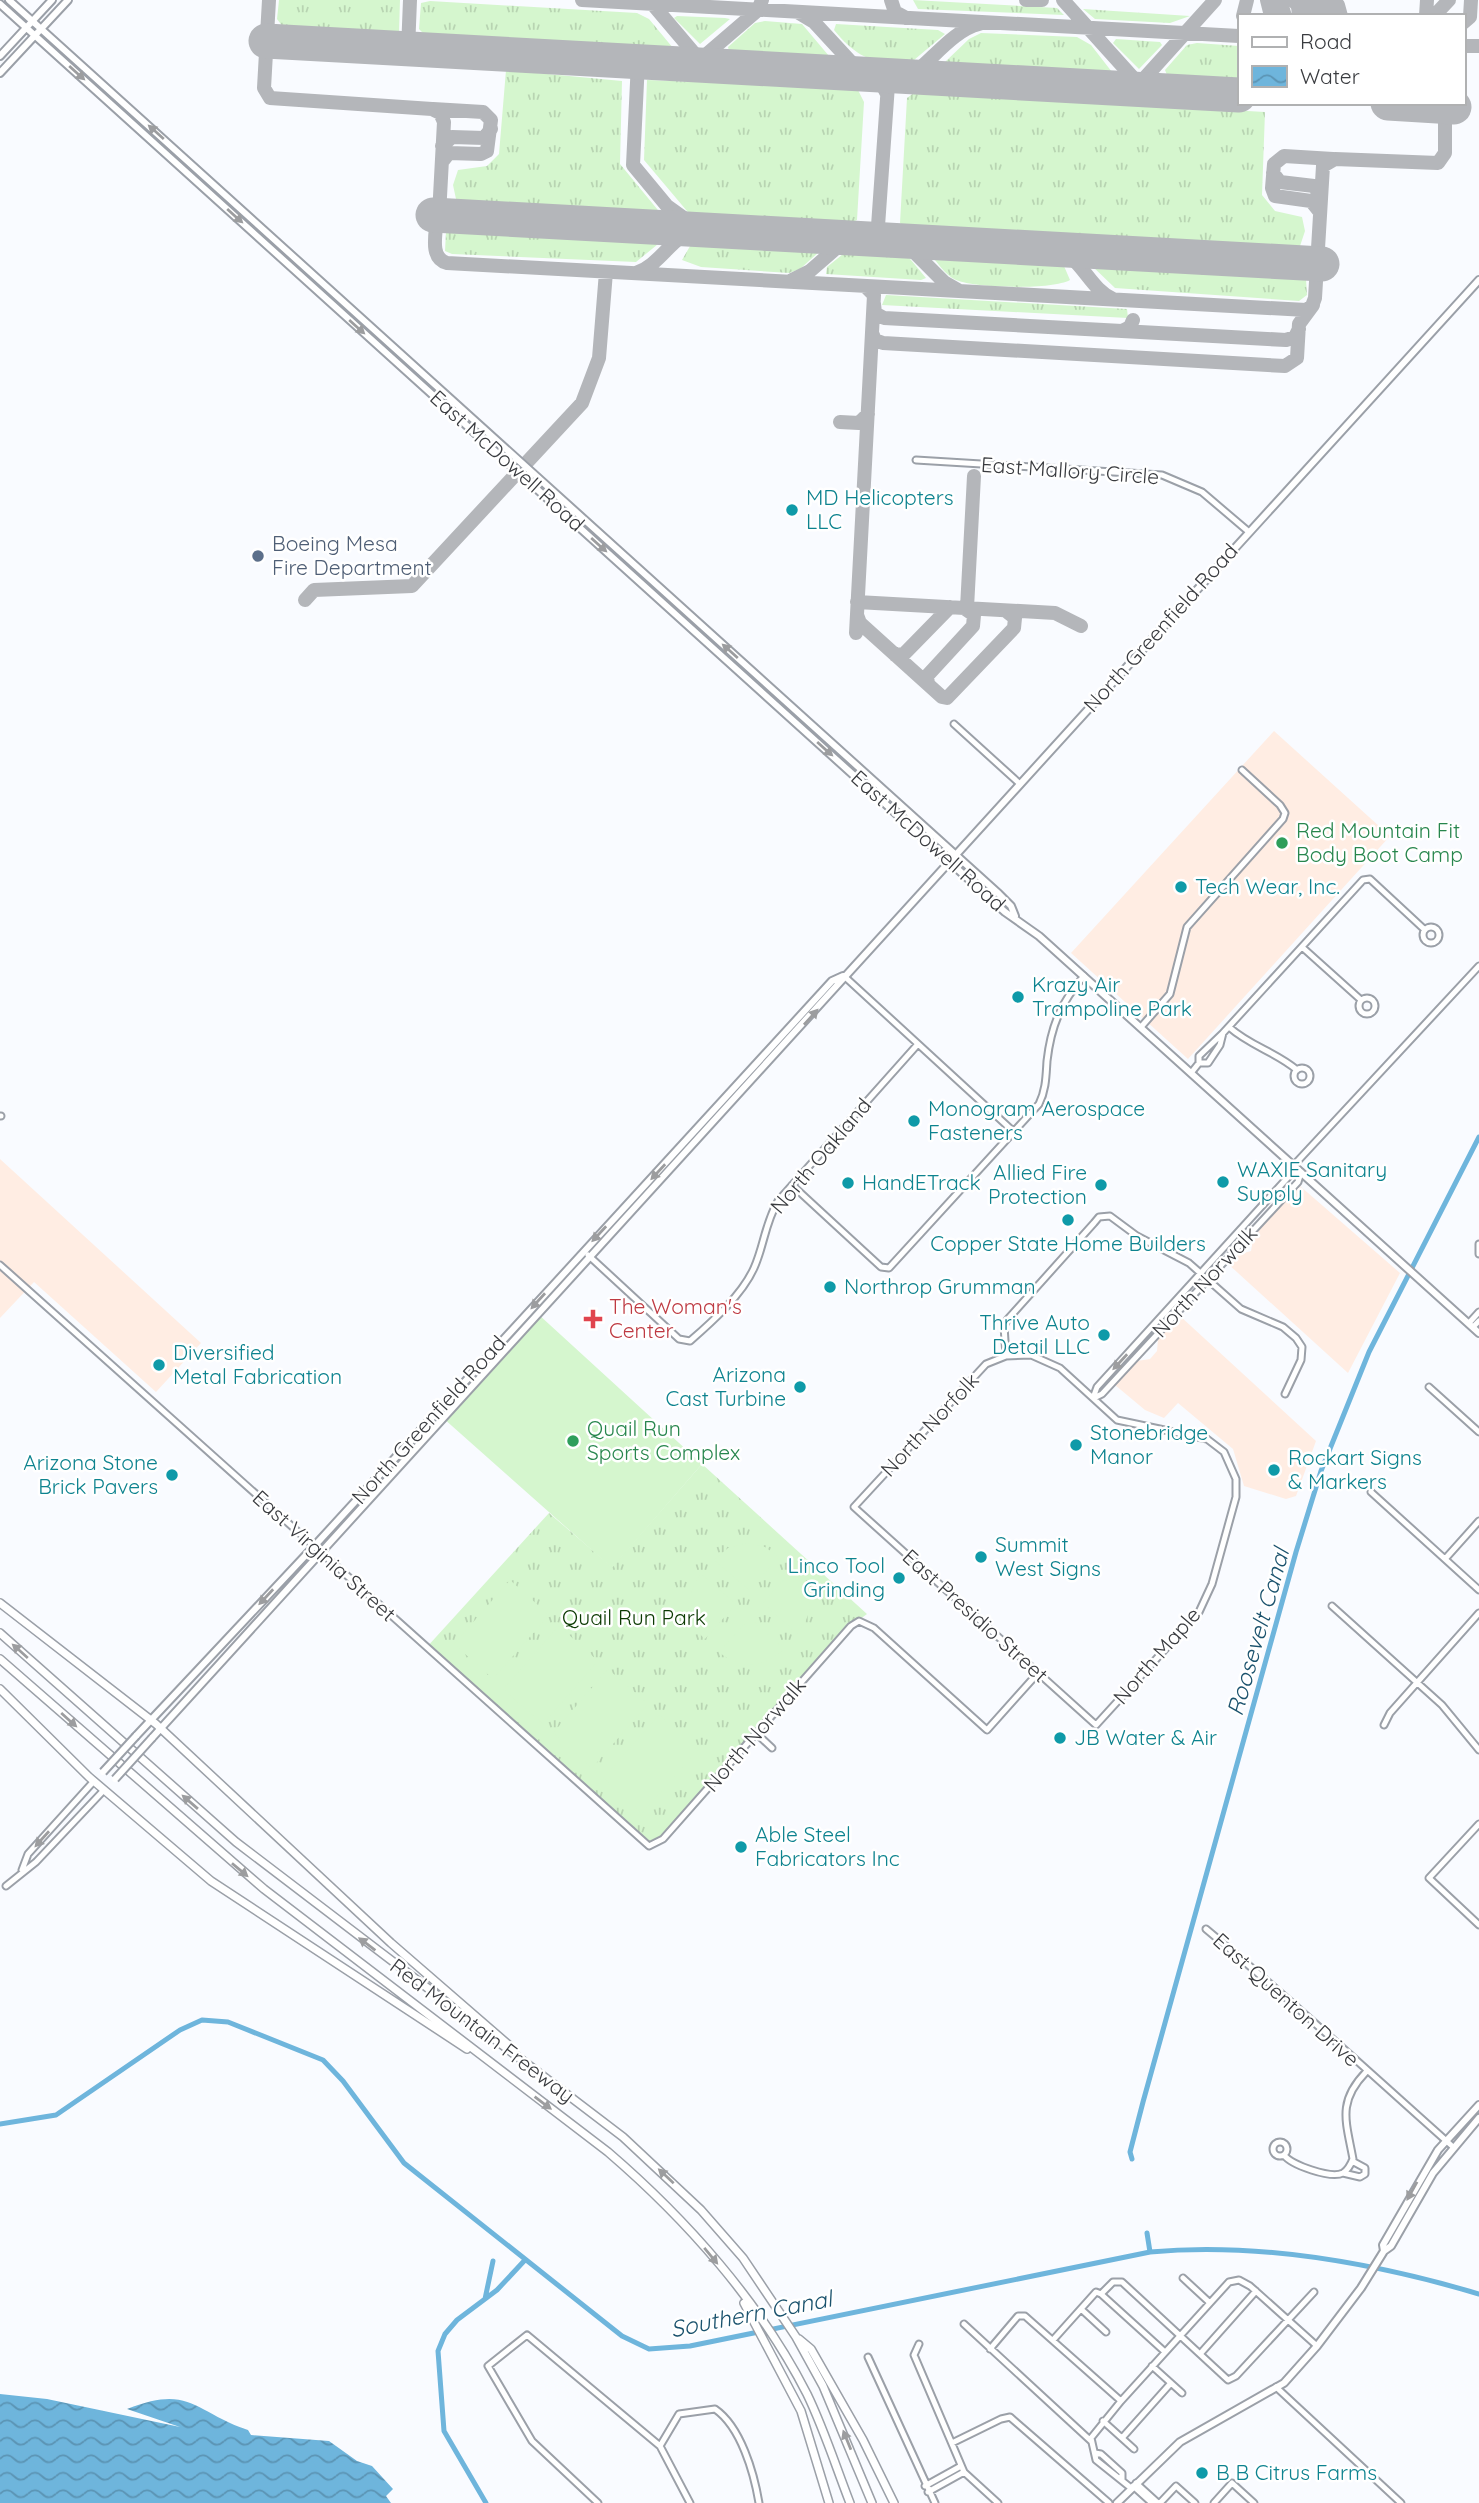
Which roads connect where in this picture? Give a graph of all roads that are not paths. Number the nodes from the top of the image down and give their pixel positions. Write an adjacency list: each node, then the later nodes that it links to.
1 (9, 0): 5 (main road, East McDowell Road)
2 (52, 0): 5 (main road)
3 (68, 0): 7 (main road)
4 (0, 4): 6 (main road, East McDowell Road)
5 (32, 21): 6 (main road); 7 (main road, East McDowell Road)
6 (26, 28): 8 (main road, East McDowell Road); 9 (main road)
7 (40, 28): 8 (main road); 14 (main road, East McDowell Road, one-way to 7)
8 (34, 35): 10 (main road); 15 (main road, East McDowell Road, one-way to 15)
9 (0, 56)
10 (0, 73)
11 (1479, 280): 13 (main road, North Greenfield Road)
12 (916, 460): 13 (street, East Mallory Circle)
13 (1249, 532): 18 (main road, North Greenfield Road)
14 (780, 696): 15 (main road); 19 (main road, East McDowell Road)
15 (774, 703): 20 (main road, East McDowell Road, one-way to 20)
16 (954, 724): 18 (street)
17 (1242, 770): 28 (street)
18 (1020, 784): 19 (main road, North Greenfield Road)
19 (956, 854): 20 (main road, North Greenfield Road); 21 (main road, East McDowell Road)
20 (949, 861): 21 (main road, East McDowell Road); 25 (main road, North Greenfield Road)
21 (1015, 916): 26 (main road, East McDowell Road)
22 (1425, 930): 23 (street)
23 (1302, 947): 27 (street); 29 (street)
24 (1479, 966): 38 (street)
25 (843, 976): 31 (street); 35 (main road, North Greenfield Road); 37 (main road, North Greenfield Road, one-way to 25)
26 (1084, 976): 28 (main road, East McDowell Road); 36 (street)
27 (1362, 1000)
28 (1141, 1027): 34 (main road, East McDowell Road)
29 (1229, 1027): 30 (street); 33 (street)
30 (1223, 1033): 32 (street); 32 (street)
31 (918, 1044): 36 (street); 40 (street, North Oakland)
32 (1199, 1063): 34 (street)
33 (1297, 1070)
34 (1191, 1073): 38 (main road, East McDowell Road)
35 (716, 1110): 37 (main road); 42 (main road, North Greenfield Road, one-way to 42)
36 (1014, 1132): 40 (street)
37 (688, 1151): 44 (main road, North Greenfield Road)
38 (1294, 1165): 39 (main road, East McDowell Road)
39 (1301, 1172): 46 (street, North Norwalk); 46 (street, North Norwalk); 49 (main road, East McDowell Road)
40 (792, 1185): 44 (street, North Oakland)
41 (1479, 1244): 43 (street)
42 (584, 1251): 44 (street); 60 (main road, North Greenfield Road, one-way to 60)
43 (1479, 1254)
44 (591, 1257): 61 (main road, North Greenfield Road)
45 (0, 1265): 60 (street, East Virginia Street)
46 (1204, 1276): 50 (street, North Norwalk); 51 (street, North Norwalk); 52 (street); 54 (street)
47 (1479, 1312): 49 (street)
48 (1479, 1321): 49 (street)
49 (1474, 1328)
50 (1139, 1341): 51 (street); 55 (street, North Norwalk, one-way to 55)
51 (1146, 1347): 55 (street, North Norwalk)
52 (1006, 1356): 55 (street); 58 (street, North Norfolk)
53 (1429, 1387): 56 (street)
54 (1285, 1394)
55 (1093, 1398): 73 (street, North Maple)
56 (1479, 1432)
57 (1371, 1492): 62 (street)
58 (854, 1507): 69 (street, East Presidio Street)
59 (1479, 1521): 62 (street)
60 (313, 1547): 61 (street, East Virginia Street); 72 (main road, North Greenfield Road, one-way to 72)
61 (320, 1553): 75 (main road, North Greenfield Road); 82 (street, East Virginia Street)
62 (1445, 1559): 63 (street)
63 (1479, 1590)
64 (0, 1603): 72 (highway)
65 (1332, 1606): 70 (street)
66 (1479, 1613): 70 (street)
67 (0, 1633): 89 (highway, Red Mountain Freeway, one-way to 67)
68 (0, 1659): 87 (highway, Red Mountain Freeway, one-way to 87)
69 (1038, 1673): 73 (street, East Presidio Street); 76 (street, North Norwalk)
70 (1418, 1681): 74 (street); 78 (street)
71 (0, 1689): 79 (highway)
72 (150, 1720): 75 (highway); 79 (main road, North Greenfield Road, bridge)
73 (1096, 1725)
74 (1384, 1725)
75 (160, 1729): 80 (main road, North Greenfield Road, bridge); 89 (highway)
76 (756, 1733): 77 (street); 82 (street, North Norwalk)
77 (772, 1748)
78 (1479, 1750)
79 (94, 1781): 80 (highway); 83 (street, North Greenfield Road, one-way to 83)
80 (104, 1790): 83 (street, North Greenfield Road); 87 (highway)
81 (1479, 1824): 85 (street)
82 (649, 1846)
83 (22, 1870): 84 (street, North Greenfield Road)
84 (6, 1886)
85 (1479, 1925)
86 (1206, 1929): 88 (street, East Quenton Drive)
87 (489, 2062): 104 (highway, Red Mountain Freeway, one-way to 104)
88 (1366, 2072): 92 (street, East Quenton Drive); 95 (street, East Quenton Drive)
89 (578, 2103): 109 (highway, Red Mountain Freeway, one-way to 89)
90 (1479, 2105): 92 (main road)
91 (1479, 2118): 93 (main road)
92 (1445, 2140): 93 (street, East Quenton Drive); 97 (main road, one-way to 97)
93 (1452, 2146): 97 (main road)
94 (1284, 2155): 96 (street)
95 (1352, 2161): 96 (street); 96 (street, East Quenton Drive)
96 (1343, 2173)
97 (1384, 2251): 112 (main road)
98 (1183, 2278): 102 (street)
99 (1256, 2291): 102 (street); 105 (street); 115 (street)
100 (1314, 2292): 105 (street)
101 (1101, 2294): 103 (street); 108 (street); 114 (street)
102 (1210, 2303): 108 (street)
103 (1081, 2309): 107 (street); 110 (street)
104 (756, 2319): 139 (highway); 140 (highway, Red Mountain Freeway)
105 (1287, 2320): 112 (street); 115 (street)
106 (964, 2325): 113 (street)
107 (1106, 2332)
108 (1180, 2335): 114 (street); 115 (street)
109 (796, 2337): 141 (highway, Red Mountain Freeway, one-way to 109); 142 (highway)
110 (1052, 2340): 113 (street); 121 (street)
111 (919, 2344): 125 (street)
112 (1317, 2346): 119 (main road)
113 (990, 2348): 124 (street)
114 (1165, 2352): 117 (street)
115 (1200, 2354)
116 (868, 2357): 134 (street)
117 (1152, 2366): 118 (street); 121 (street)
118 (1171, 2383): 120 (street); 123 (street)
119 (1276, 2387): 133 (main road); 151 (street)
120 (1182, 2393)
121 (1121, 2401): 122 (street)
122 (1103, 2421): 123 (street); 124 (street)
123 (1122, 2438): 127 (street)
124 (1091, 2441): 128 (street)
125 (952, 2443): 131 (street); 145 (street)
126 (660, 2446): 136 (street); 137 (street); 138 (street)
127 (1134, 2449)
128 (1095, 2454): 129 (street); 130 (street)
129 (1106, 2459): 130 (street); 132 (street)
130 (1102, 2468): 132 (street)
131 (963, 2469): 134 (street); 144 (street)
132 (1122, 2479): 133 (street)
133 (1133, 2486): 135 (street); 146 (main road)
134 (927, 2489): 143 (street)
135 (1151, 2501): 147 (street)
136 (598, 2503)
137 (690, 2503)
138 (759, 2503)
139 (829, 2503)
140 (850, 2503)
141 (872, 2503)
142 (894, 2503)
143 (935, 2503)
144 (998, 2503)
145 (1109, 2503)
146 (1117, 2503)
147 (1159, 2503): 148 (street)
148 (1195, 2503)
149 (1214, 2503): 150 (street)
150 (1254, 2503)
151 (1401, 2503)

